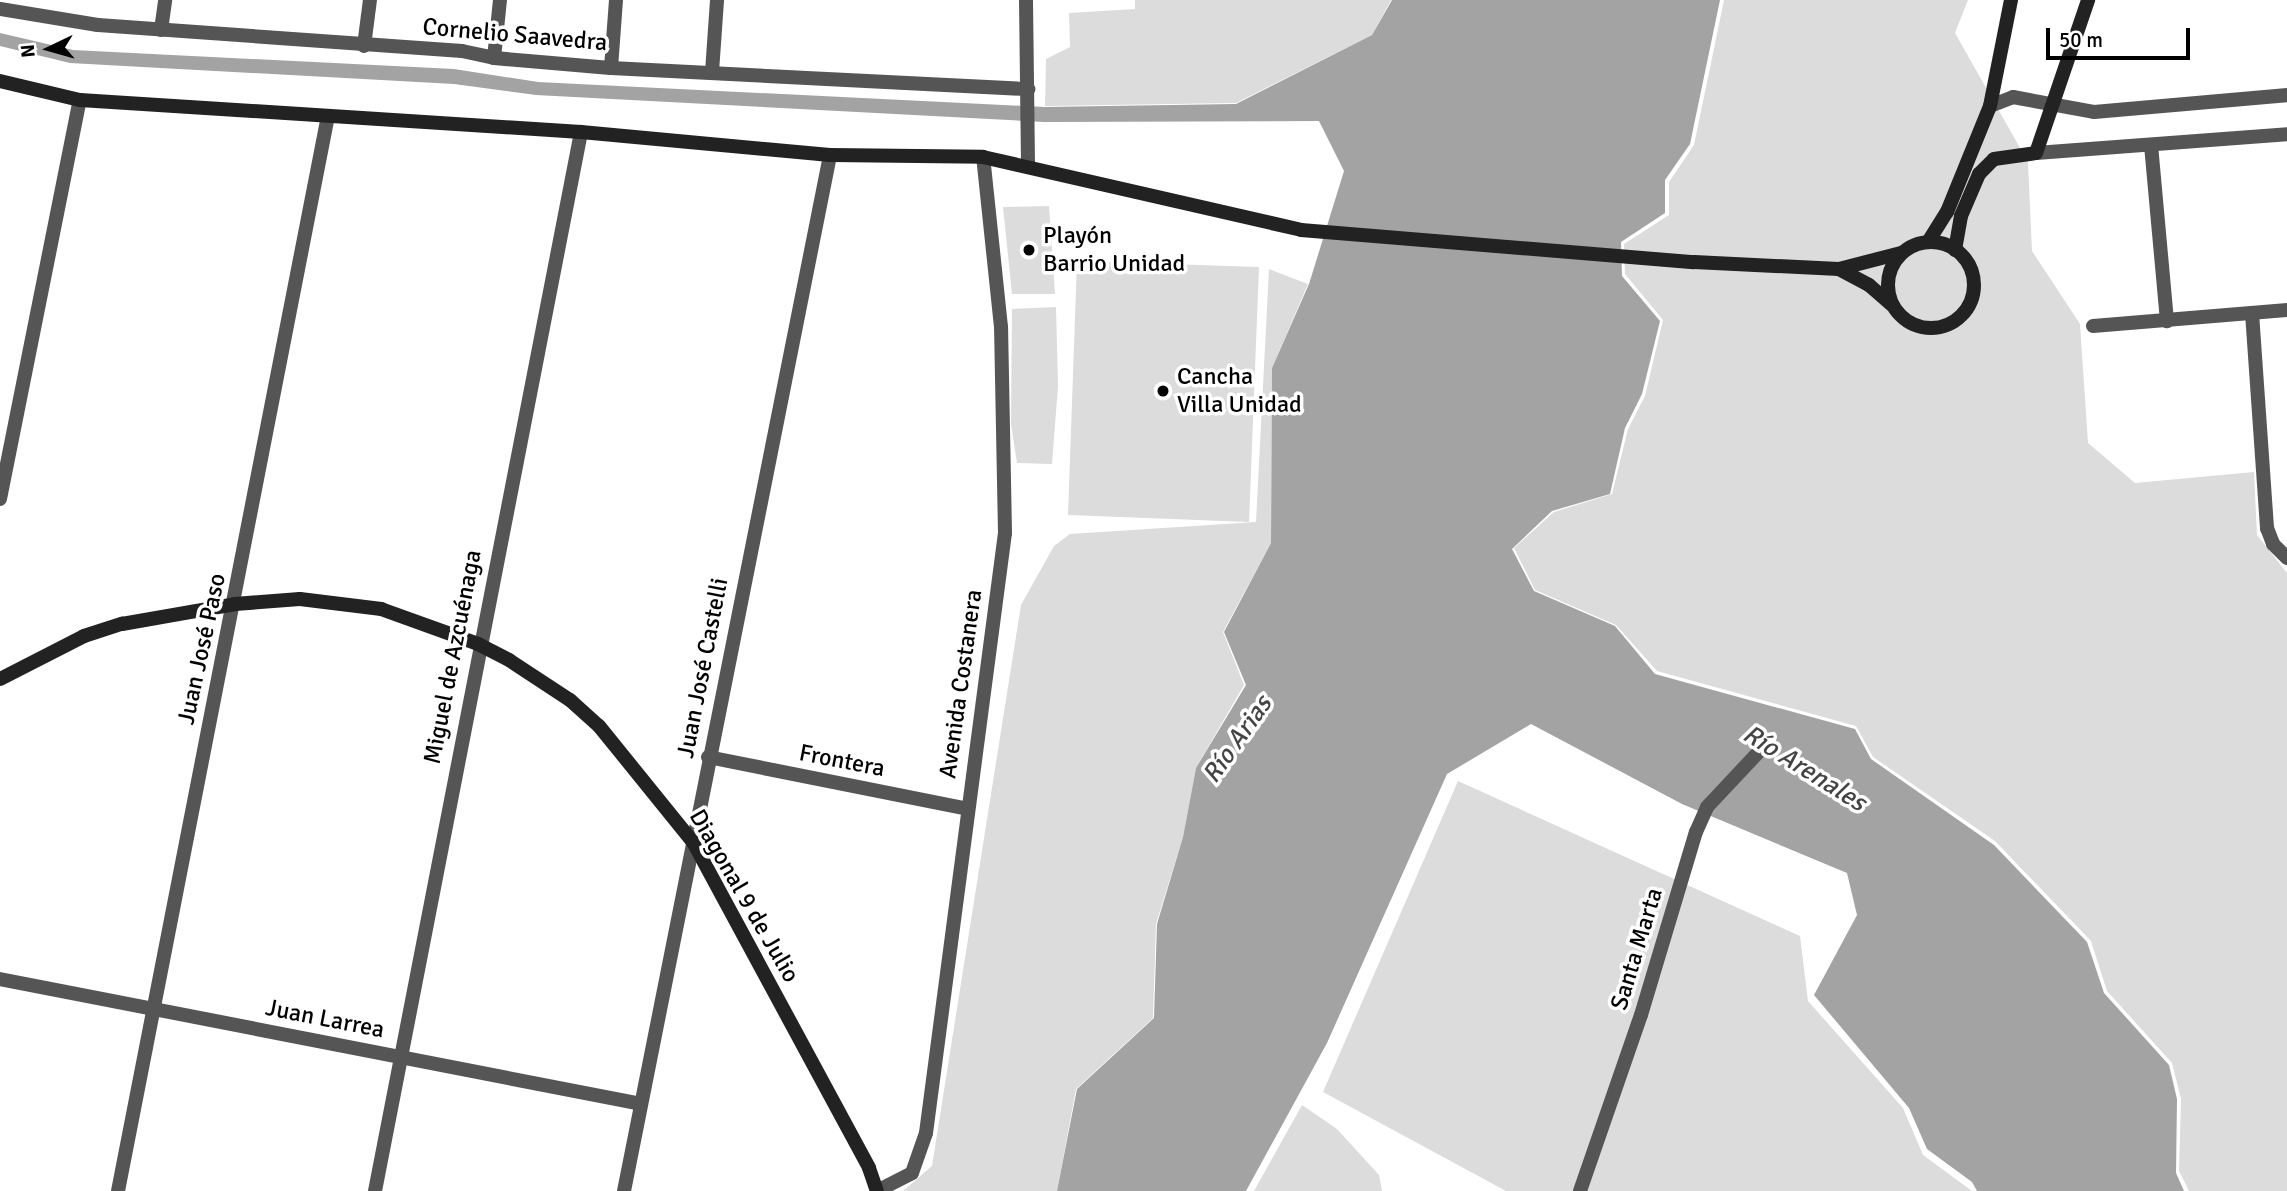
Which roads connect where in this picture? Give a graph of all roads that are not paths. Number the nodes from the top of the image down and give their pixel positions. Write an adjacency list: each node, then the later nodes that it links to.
1 (34, 0): 11 (street)
2 (165, 0): 12 (street)
3 (370, 0): 13 (street)
4 (500, 0): 14 (street)
5 (616, 0): 15 (street)
6 (717, 0): 16 (street)
7 (1026, 0): 18 (street)
8 (2011, 0): 21 (street)
9 (2088, 0): 22 (street)
10 (0, 9): 11 (street, Cornelio Saavedra)
11 (32, 15): 12 (street, Cornelio Saavedra)
12 (161, 30): 13 (street, Cornelio Saavedra)
13 (364, 46): 14 (street, Cornelio Saavedra)
14 (494, 58): 15 (street, Cornelio Saavedra)
15 (611, 68): 16 (street, Cornelio Saavedra)
16 (712, 72): 18 (street, Cornelio Saavedra)
17 (0, 81): 20 (street)
18 (1028, 89): 30 (street)
19 (2287, 95): 22 (street)
20 (80, 100): 23 (street); 40 (street)
21 (1990, 106): 22 (street); 31 (street)
22 (2050, 106): 27 (street)
23 (328, 116): 24 (street); 42 (street, Juan José Paso)
24 (581, 132): 28 (street); 43 (street, Miguel de Azcuénaga)
25 (2287, 134): 26 (street)
26 (2151, 145): 27 (street); 38 (street)
27 (2036, 153): 32 (street)
28 (830, 155): 29 (street); 46 (street, Juan José Castelli)
29 (983, 157): 30 (street); 47 (street, Avenida Costanera)
30 (1028, 164): 34 (street)
31 (1928, 242): 32 (street); 33 (street)
32 (1955, 250): 35 (street)
33 (1901, 253): 34 (street); 35 (street)
34 (1839, 269): 35 (street)
35 (1893, 307)
36 (2287, 310): 37 (street)
37 (2252, 313): 38 (street); 41 (street)
38 (2167, 321): 39 (street)
39 (2094, 326)
40 (0, 499)
41 (2287, 558)
42 (235, 604): 43 (street, Diagonal 9 de Julio); 44 (street, Diagonal 9 de Julio); 50 (street, Juan José Paso)
43 (478, 644): 48 (street, Diagonal 9 de Julio); 51 (street, Miguel de Azcuénaga)
44 (0, 679)
45 (1769, 741): 57 (street, Santa Marta)
46 (708, 757): 47 (street, Frontera); 48 (street, Juan José Castelli)
47 (968, 809): 56 (street, Avenida Costanera)
48 (693, 842): 52 (street, Juan José Castelli); 56 (street, Diagonal 9 de Julio)
49 (0, 979): 50 (street, Juan Larrea)
50 (150, 1008): 51 (street, Juan Larrea); 53 (street, Juan José Paso)
51 (402, 1056): 52 (street, Juan Larrea); 54 (street, Miguel de Azcuénaga)
52 (641, 1104): 55 (street, Juan José Castelli)
53 (118, 1191)
54 (374, 1191)
55 (624, 1191)
56 (877, 1191)
57 (1580, 1191)

